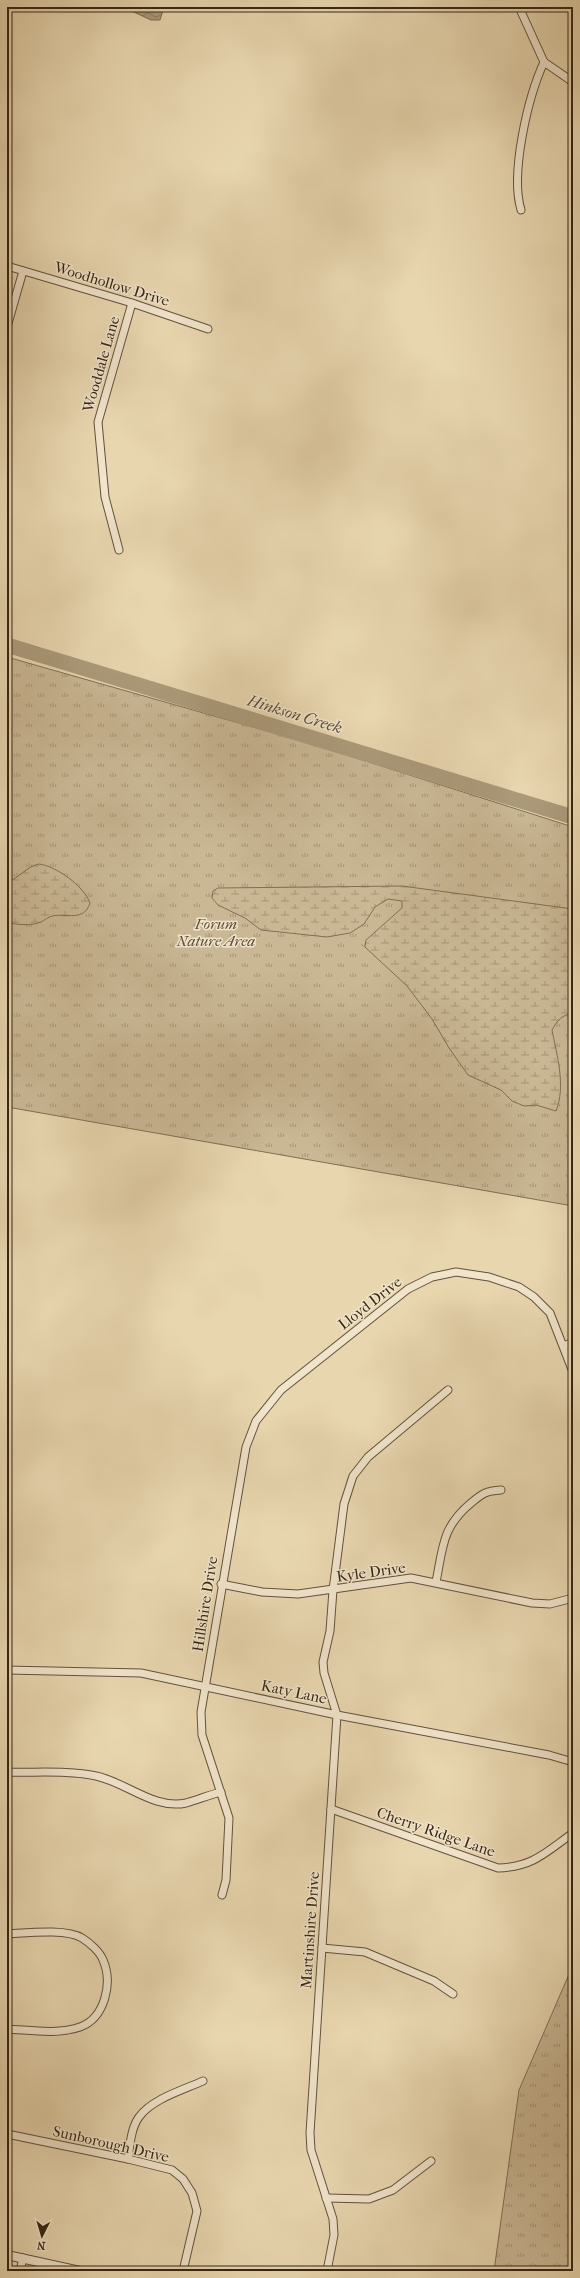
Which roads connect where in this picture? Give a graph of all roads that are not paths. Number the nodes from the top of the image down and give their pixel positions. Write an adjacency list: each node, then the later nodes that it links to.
1 (519, 7): 2 (street)
2 (544, 62): 3 (street); 4 (street)
3 (573, 82)
4 (521, 210)
5 (7, 266): 6 (street, Woodhollow Drive)
6 (23, 271): 7 (street, Woodhollow Drive); 8 (street)
7 (132, 303): 9 (street, Woodhollow Drive); 10 (street, Wooddale Lane)
8 (7, 326)
9 (208, 329)
10 (118, 550)
11 (573, 1342): 12 (street)
12 (564, 1346): 13 (street, Lloyd Drive); 15 (street, Lloyd Drive)
13 (573, 1372)
14 (448, 1390): 19 (street, Martinshire Drive)
15 (256, 1421): 18 (street, Hillshire Drive)
16 (501, 1490): 17 (street)
17 (436, 1582): 19 (street, Kyle Drive); 20 (street, Kyle Drive)
18 (221, 1584): 19 (street, Kyle Drive); 22 (street, Hillshire Drive)
19 (332, 1590): 23 (street, Martinshire Drive)
20 (572, 1599)
21 (7, 1670): 22 (street, Katy Lane)
22 (205, 1686): 23 (street, Katy Lane); 26 (street, Hillshire Drive)
23 (336, 1715): 24 (street, Katy Lane); 27 (street, Martinshire Drive)
24 (573, 1762)
25 (7, 1772): 26 (street)
26 (221, 1792): 29 (street, Hillshire Drive)
27 (331, 1809): 28 (street, Cherry Ridge Lane); 31 (street, Martinshire Drive)
28 (573, 1833)
29 (222, 1895)
30 (7, 1934): 33 (street)
31 (322, 1948): 32 (street); 38 (street, Martinshire Drive)
32 (453, 1994)
33 (7, 2029)
34 (202, 2081): 36 (street)
35 (7, 2134): 36 (street, Sunborough Drive)
36 (128, 2159): 43 (street, Sunborough Drive)
37 (432, 2161): 38 (street)
38 (326, 2198): 44 (street, Martinshire Drive)
39 (7, 2255): 40 (street)
40 (23, 2258): 41 (street); 42 (street)
41 (20, 2271)
42 (80, 2271)
43 (183, 2271)
44 (327, 2271)

